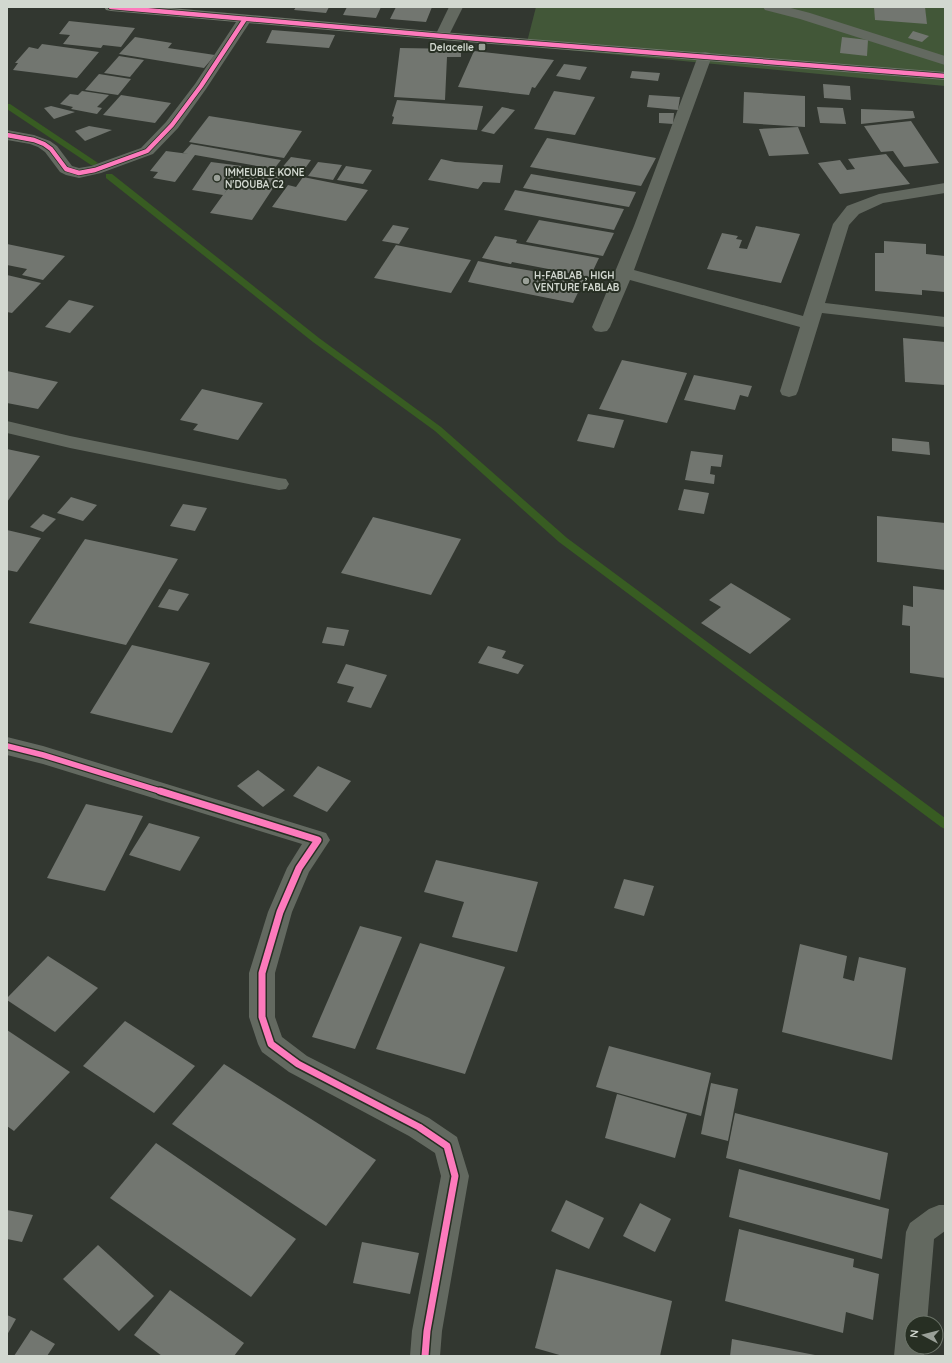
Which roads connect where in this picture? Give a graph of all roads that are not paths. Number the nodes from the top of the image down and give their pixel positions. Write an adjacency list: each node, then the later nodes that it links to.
1 (111, 7): 4 (street)
2 (456, 7): 5 (street)
3 (770, 7): 7 (street)
4 (245, 19): 5 (street); 9 (street)
5 (442, 36): 6 (street)
6 (705, 56): 8 (street); 11 (street)
7 (945, 61)
8 (945, 76)
9 (7, 135)
10 (945, 188): 12 (street)
11 (625, 273): 14 (street); 15 (street)
12 (816, 307): 13 (street); 14 (street)
13 (945, 322)
14 (811, 324): 16 (street)
15 (601, 327)
16 (789, 391)
17 (7, 427): 18 (street)
18 (279, 484)
19 (7, 746): 21 (street)
20 (945, 1218): 22 (street)
21 (425, 1356)
22 (909, 1356)

